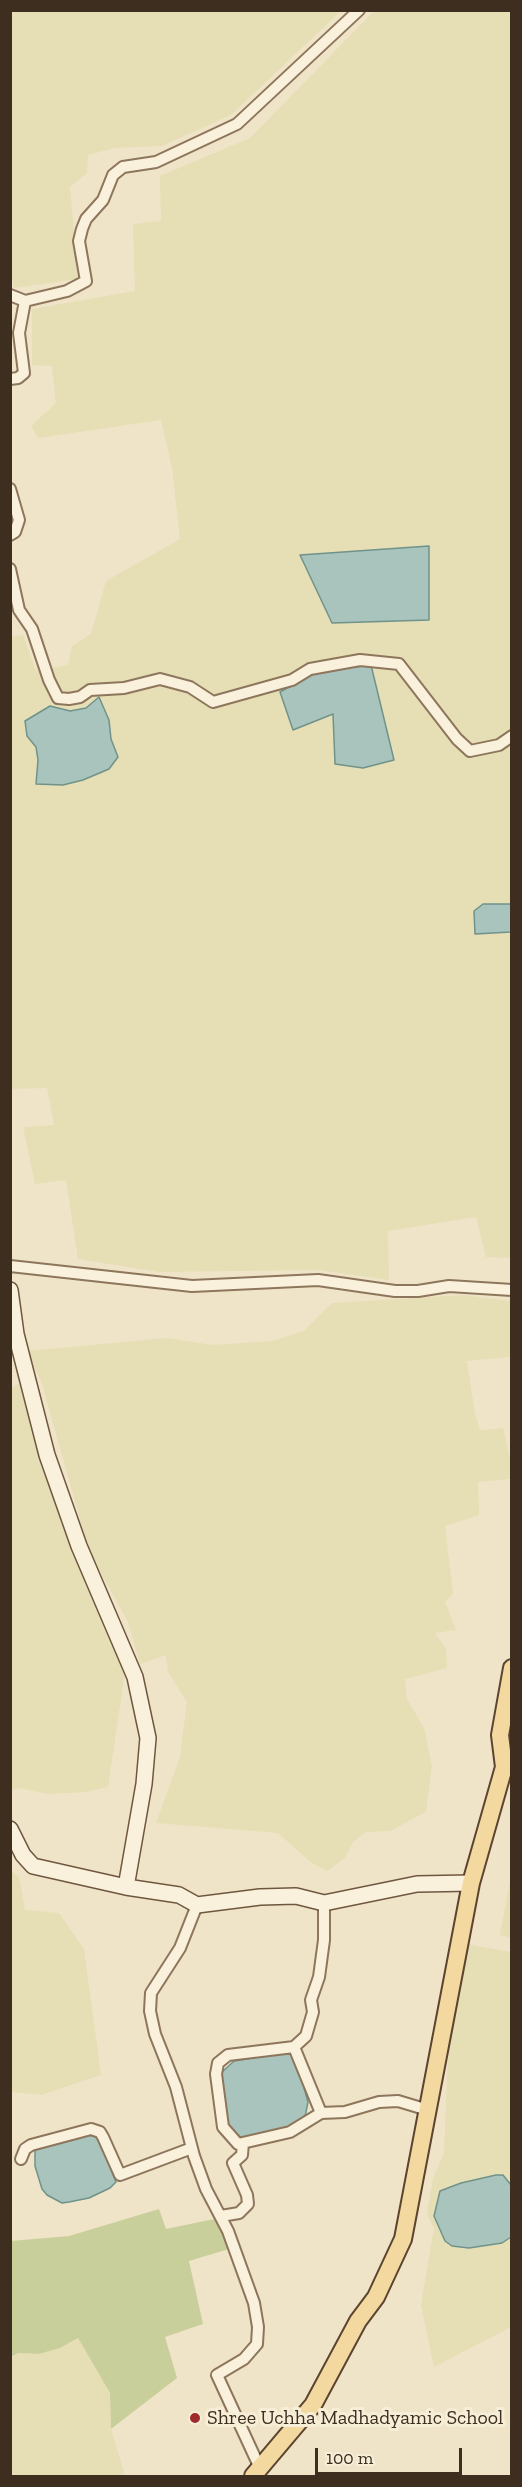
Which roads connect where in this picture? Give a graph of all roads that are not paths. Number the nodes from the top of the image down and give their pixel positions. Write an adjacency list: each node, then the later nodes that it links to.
1 (359, 10): 3 (street)
2 (10, 295): 3 (street)
3 (25, 301): 4 (street)
4 (10, 380)
5 (10, 489): 6 (street)
6 (10, 535)
7 (10, 569): 8 (street)
8 (512, 736)
9 (10, 1266): 11 (street)
10 (10, 1290): 16 (street)
11 (512, 1290)
12 (512, 1668): 13 (main road)
13 (508, 1765): 15 (main road)
14 (10, 1829): 16 (street)
15 (471, 1883): 17 (street); 20 (main road)
16 (126, 1887): 18 (street)
17 (324, 1902): 18 (street); 19 (street)
18 (197, 1905): 23 (street)
19 (294, 2047): 21 (street); 22 (street)
20 (428, 2110): 21 (street); 26 (main road)
21 (321, 2113): 22 (street)
22 (243, 2143): 25 (street)
23 (192, 2148): 24 (street); 25 (street)
24 (21, 2159)
25 (221, 2216): 26 (street)
26 (256, 2471)

